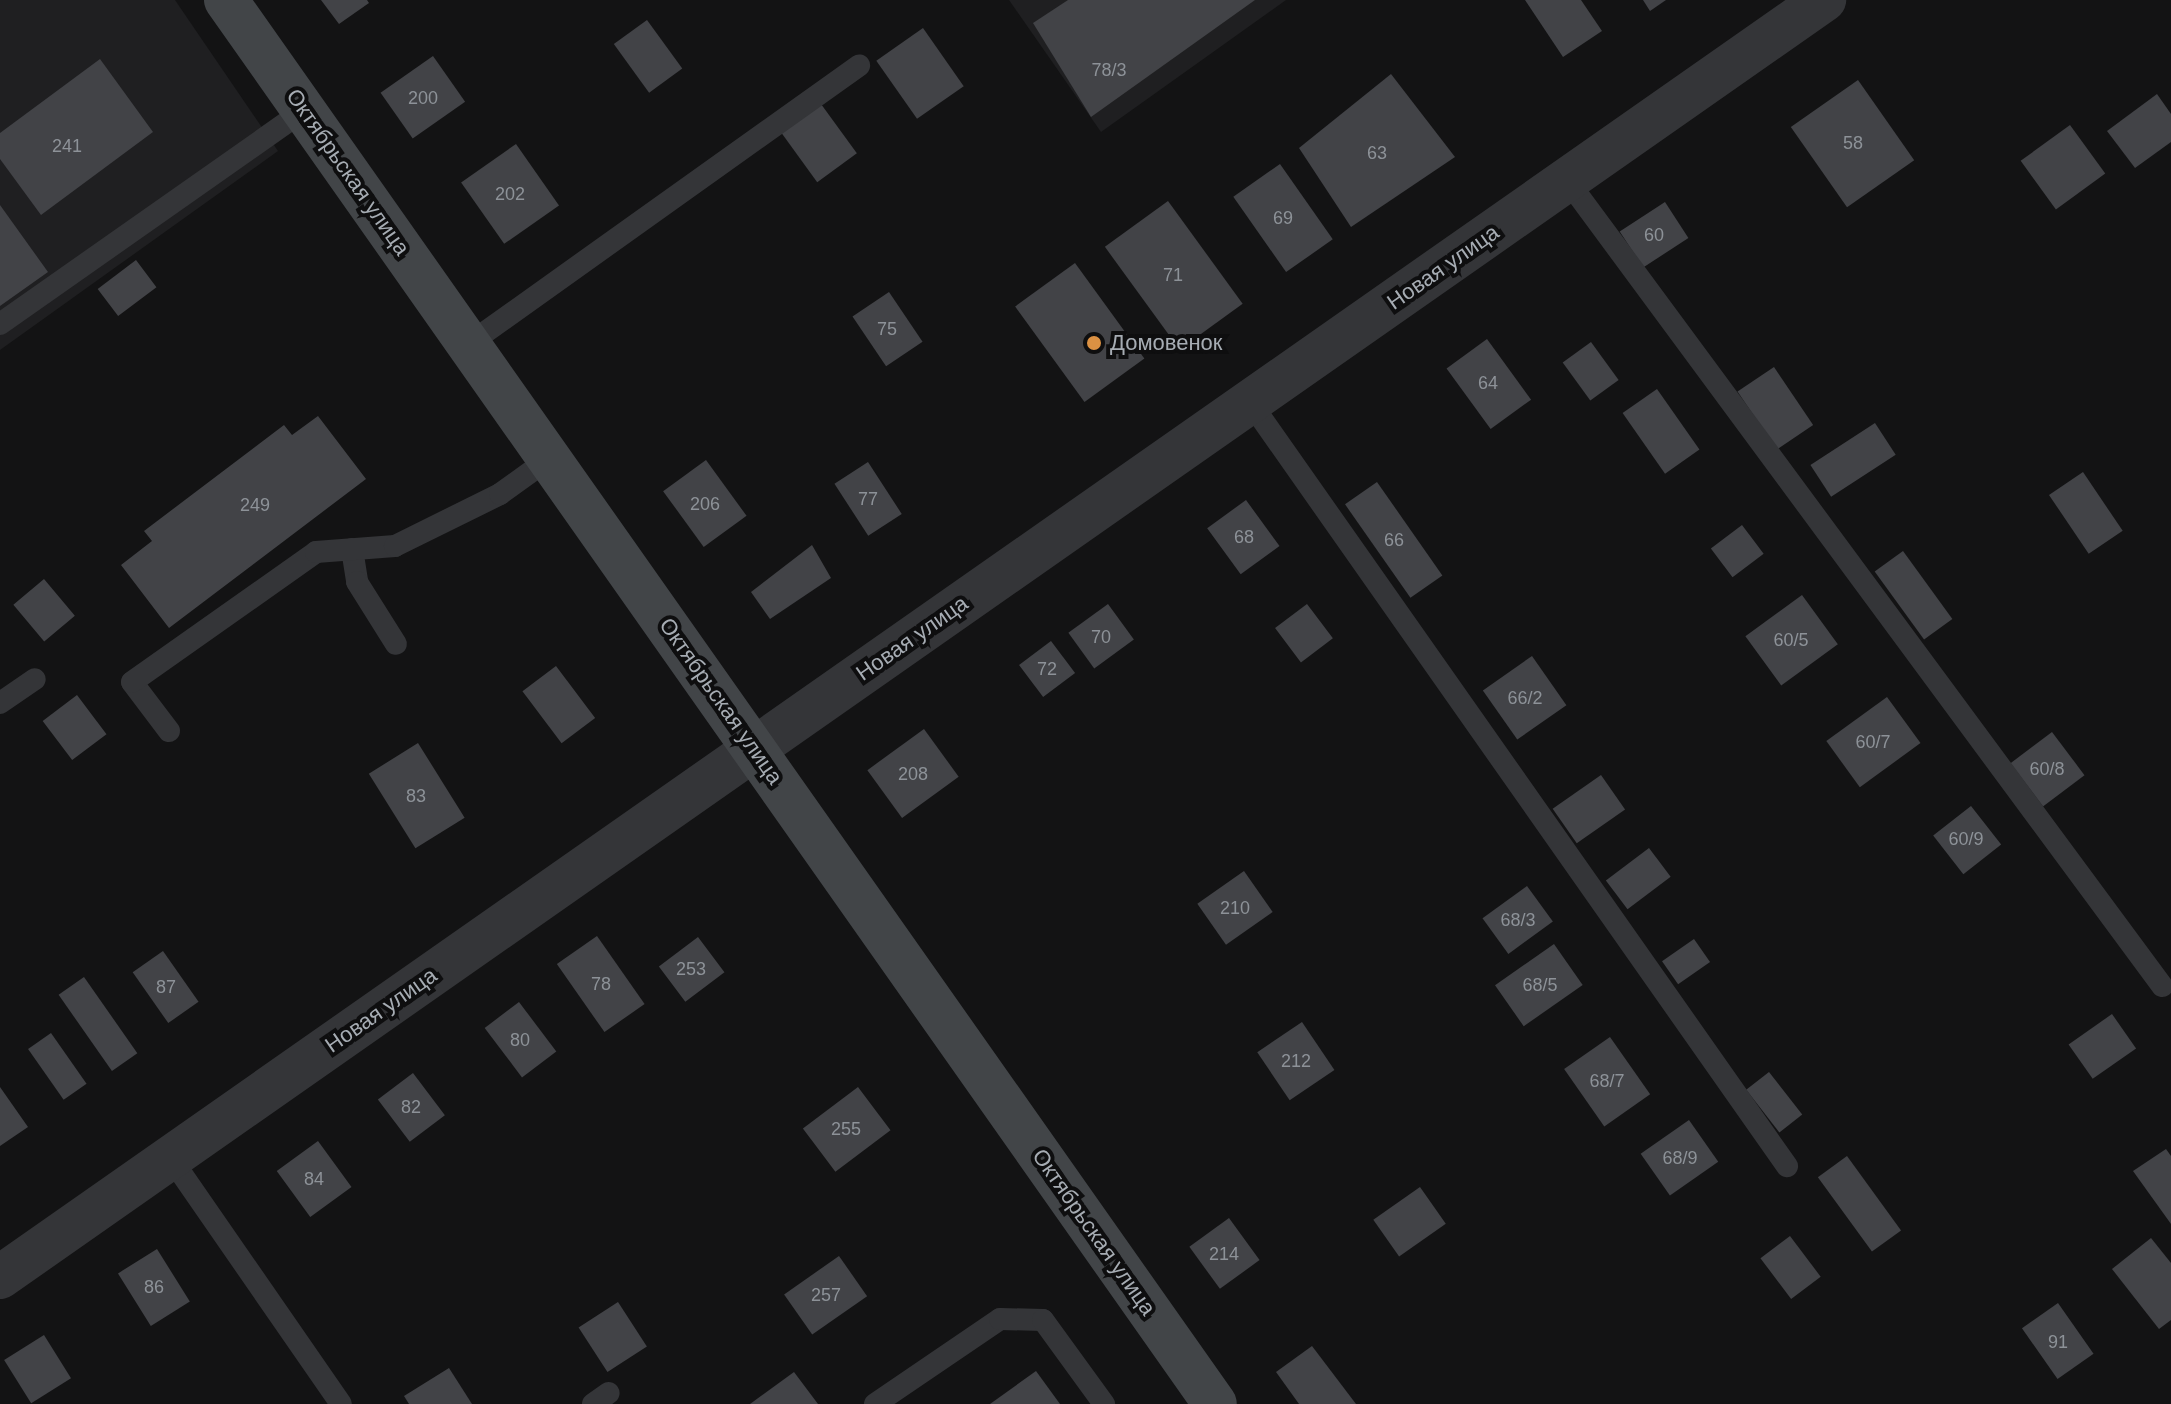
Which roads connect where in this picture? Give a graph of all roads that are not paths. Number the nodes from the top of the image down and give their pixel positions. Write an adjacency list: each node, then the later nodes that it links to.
1 (226, 0): 4 (main road, Октябрьская улица)
2 (1824, 0): 5 (street, Новая улица)
3 (859, 66): 7 (lane)
4 (304, 110): 6 (lane); 7 (main road, Октябрьская улица)
5 (1567, 180): 8 (street, Новая улица); 16 (lane)
6 (0, 324)
7 (470, 343): 9 (main road, Октябрьская улица)
8 (1250, 402): 15 (street, Новая улица); 18 (lane)
9 (550, 458): 10 (lane); 15 (main road, Октябрьская улица)
10 (352, 549): 11 (lane); 14 (lane)
11 (396, 644)
12 (35, 679): 13 (lane)
13 (0, 703)
14 (169, 731)
15 (754, 749): 17 (street, Новая улица); 23 (main road, Октябрьская улица)
16 (2162, 986)
17 (170, 1157): 19 (street, Новая улица); 20 (lane)
18 (1787, 1166)
19 (0, 1277)
20 (341, 1404)
21 (875, 1404): 22 (lane)
22 (1104, 1404)
23 (1215, 1404)

